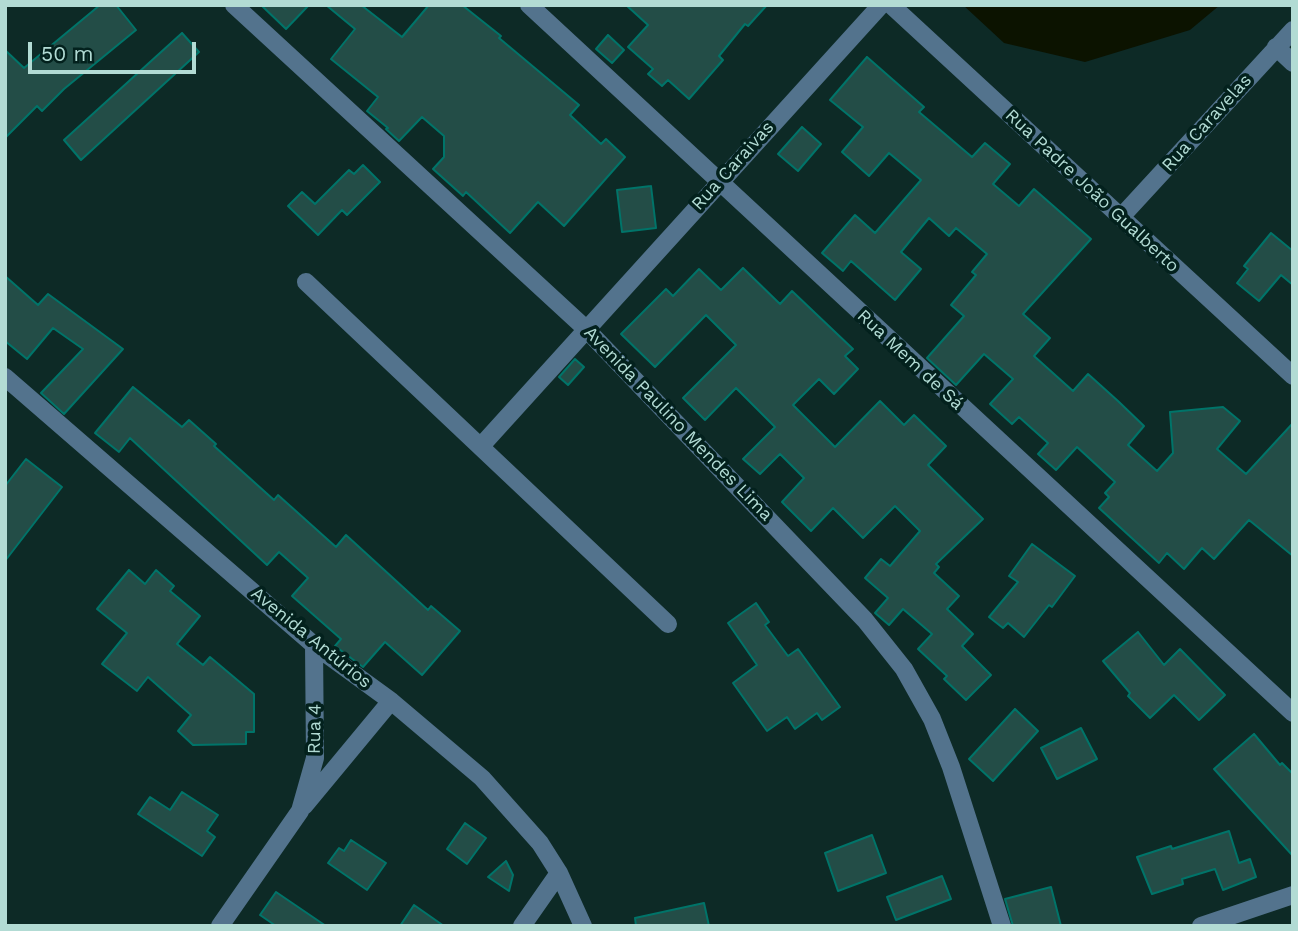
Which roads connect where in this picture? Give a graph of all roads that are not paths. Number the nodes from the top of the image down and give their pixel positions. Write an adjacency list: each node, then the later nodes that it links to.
1 (234, 5): 11 (street, Avenida Paulino Mendes Lima)
2 (529, 5): 8 (street, Rua Mem de Sá)
3 (881, 5): 8 (street, Rua Caraivas)
4 (891, 5): 9 (street, Rua Padre João Gualberto)
5 (1293, 30): 6 (street, Rua Caravelas)
6 (1276, 47): 7 (street); 9 (street, Rua Caravelas)
7 (1293, 63)
8 (718, 182): 11 (street, Rua Caraivas); 18 (street, Rua Mem de Sá)
9 (1121, 217): 12 (street, Rua Padre João Gualberto)
10 (306, 282): 14 (street)
11 (586, 329): 14 (street, Rua Caraivas); 25 (street, Avenida Paulino Mendes Lima)
12 (1293, 376)
13 (5, 377): 16 (street, Avenida Antúrios)
14 (481, 446): 15 (street)
15 (668, 624)
16 (314, 645): 17 (street, Avenida Antúrios); 19 (street, Rua 4)
17 (391, 701): 19 (street, Rua 4); 20 (street, Avenida Antúrios)
18 (1293, 713)
19 (300, 811): 22 (street, Rua 4)
20 (559, 873): 23 (street); 24 (street, Avenida Antúrios)
21 (1293, 895): 26 (street)
22 (220, 926)
23 (522, 926)
24 (583, 926)
25 (1002, 926)
26 (1201, 926)

